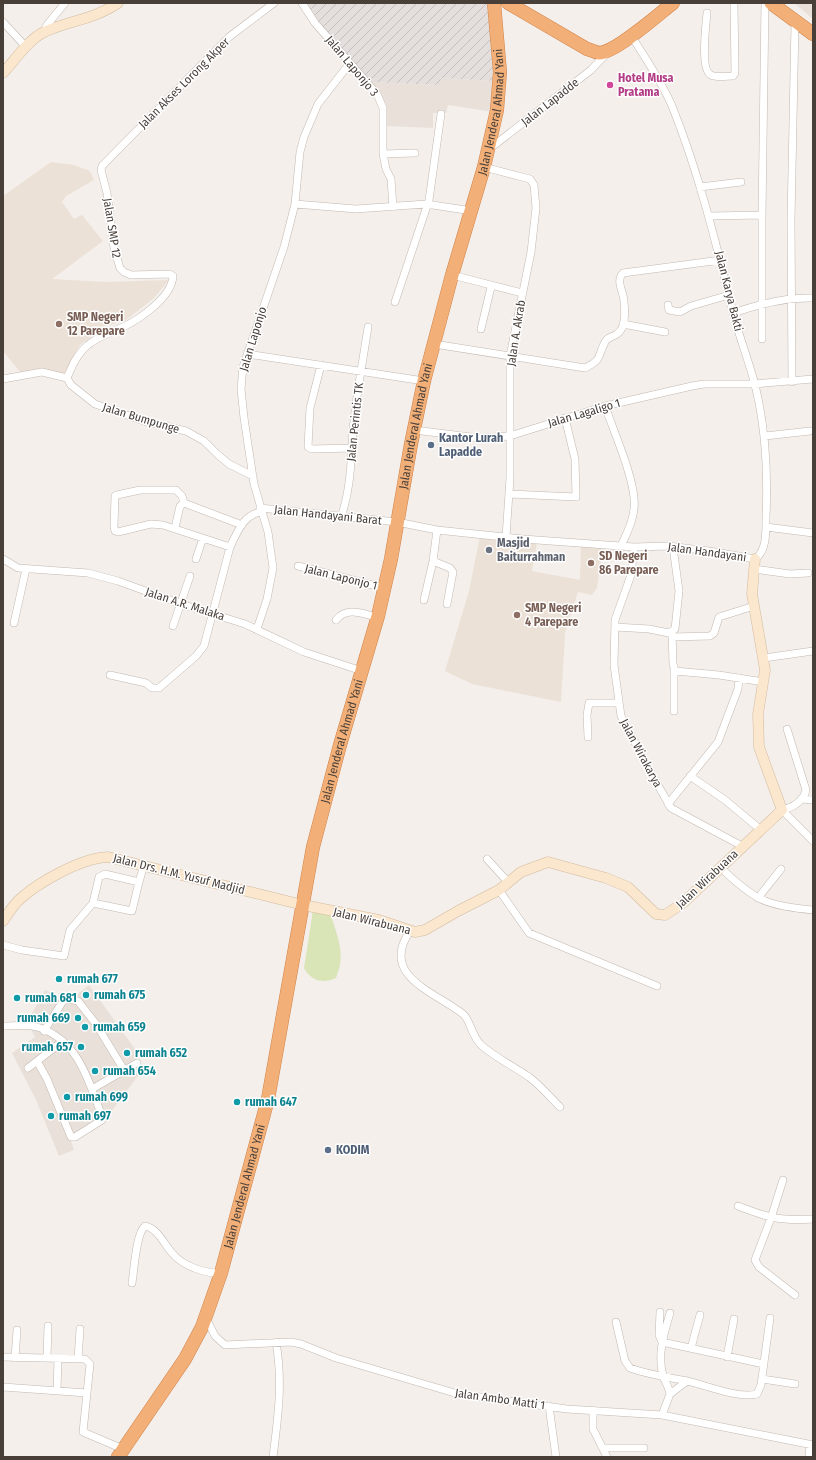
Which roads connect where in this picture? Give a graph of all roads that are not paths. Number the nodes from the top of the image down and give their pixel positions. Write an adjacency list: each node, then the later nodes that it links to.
1 (65, 3): 14 (street)
2 (118, 3): 14 (street)
3 (274, 3): 26 (street, Jalan Akses Lorong Akper)
4 (302, 3): 19 (street, Jalan Laponjo 3)
5 (494, 3): 22 (highway, Jalan Jenderal Ahmad Yani)
6 (508, 3): 18 (highway)
7 (673, 3): 16 (highway)
8 (734, 3): 11 (street)
9 (765, 3): 33 (street)
10 (771, 3): 13 (highway)
11 (707, 13)
12 (3, 22): 17 (street)
13 (796, 23): 15 (highway); 40 (street)
14 (44, 32): 17 (street)
15 (813, 34)
16 (631, 35): 18 (highway); 28 (street, Jalan Karya Bakti)
17 (26, 47): 20 (street)
18 (609, 50): 22 (street, Jalan Lapadde)
19 (350, 63): 24 (street, Jalan Laponjo 3); 29 (street, Jalan Laponjo)
20 (3, 74)
21 (441, 114): 30 (street)
22 (488, 150): 25 (highway, Jalan Jenderal Ahmad Yani)
23 (415, 153): 24 (street)
24 (383, 154): 31 (street, Jalan Laponjo 3)
25 (484, 167): 32 (highway, Jalan Jenderal Ahmad Yani); 38 (street, Jalan A. Akrab)
26 (101, 170): 56 (street, Jalan SMP 12)
27 (741, 182): 28 (street)
28 (700, 186): 34 (street, Jalan Karya Bakti)
29 (295, 204): 31 (street); 52 (street, Jalan Laponjo)
30 (426, 204): 31 (street); 32 (street); 42 (street)
31 (393, 207)
32 (472, 211): 36 (highway, Jalan Jenderal Ahmad Yani)
33 (762, 215): 34 (street); 43 (street)
34 (710, 216): 35 (street, Jalan Karya Bakti)
35 (721, 260): 39 (street, Jalan Karya Bakti); 46 (street)
36 (452, 275): 37 (street); 51 (highway, Jalan Jenderal Ahmad Yani)
37 (491, 287): 38 (street); 48 (street)
38 (522, 293): 53 (street, Jalan A. Akrab)
39 (729, 295): 44 (street); 45 (street, Jalan Karya Bakti)
40 (791, 298): 41 (street); 43 (street); 60 (street)
41 (813, 298)
42 (395, 302)
43 (761, 304): 45 (street); 50 (street)
44 (668, 305)
45 (733, 313): 61 (street, Jalan Karya Bakti)
46 (623, 324): 49 (street); 53 (street)
47 (368, 327): 55 (street, Jalan Perintis TK)
48 (480, 329)
49 (665, 332)
50 (762, 339)
51 (434, 344): 53 (street); 59 (highway, Jalan Jenderal Ahmad Yani)
52 (247, 354): 54 (street); 69 (street, Jalan Laponjo)
53 (510, 356): 66 (street, Jalan A. Akrab)
54 (321, 365): 55 (street); 68 (street)
55 (361, 370): 59 (street); 68 (street, Jalan Perintis TK)
56 (67, 378): 57 (street); 69 (street, Jalan Bumpunge)
57 (3, 379)
58 (813, 379): 60 (street, Jalan Lagaligo 1)
59 (424, 381): 64 (highway, Jalan Jenderal Ahmad Yani)
60 (792, 382): 61 (street, Jalan Lagaligo 1)
61 (754, 384): 62 (street, Jalan Lagaligo 1); 67 (street, Jalan Karya Bakti)
62 (605, 406): 63 (street, Jalan Lagaligo 1); 82 (street)
63 (565, 418): 66 (street, Jalan Lagaligo 1); 70 (street)
64 (414, 430): 66 (street, Jalan Lagaligo 1); 74 (highway, Jalan Jenderal Ahmad Yani)
65 (810, 431): 67 (street)
66 (510, 436): 70 (street, Jalan A. Akrab)
67 (765, 436): 76 (street, Jalan Karya Bakti)
68 (352, 448): 73 (street, Jalan Perintis TK)
69 (253, 476): 72 (street, Jalan Laponjo)
70 (510, 494): 80 (street, Jalan A. Akrab)
71 (184, 503): 75 (street); 77 (street); 77 (street)
72 (261, 510): 73 (street, Jalan Handayani Barat); 75 (street); 106 (street, Jalan Laponjo)
73 (341, 518): 74 (street, Jalan Handayani Barat)
74 (397, 522): 78 (street, Jalan Handayani); 95 (highway, Jalan Jenderal Ahmad Yani)
75 (242, 525): 83 (street)
76 (766, 527): 79 (street); 87 (street, Jalan Karya Bakti)
77 (175, 528): 81 (street)
78 (437, 530): 80 (street, Jalan Handayani); 89 (street)
79 (813, 533)
80 (506, 537): 82 (street, Jalan Handayani)
81 (203, 538): 83 (street); 88 (street)
82 (621, 546): 84 (street, Jalan Handayani)
83 (230, 547): 100 (street)
84 (634, 547): 85 (street, Jalan Handayani); 105 (street, Jalan Wirakarya)
85 (673, 547): 87 (street, Jalan Handayani); 107 (street)
86 (3, 559): 91 (street, Jalan A.R. Malaka)
87 (754, 559): 92 (street)
88 (196, 560)
89 (433, 561): 96 (street); 98 (street)
90 (298, 566): 95 (street, Jalan Laponjo 1)
91 (26, 569): 97 (street, Jalan A.R. Malaka); 103 (street)
92 (754, 569): 93 (street); 99 (street)
93 (808, 573)
94 (190, 576): 97 (street)
95 (384, 588): 101 (highway, Jalan Jenderal Ahmad Yani)
96 (424, 600)
97 (181, 604): 100 (street, Jalan A.R. Malaka); 104 (street)
98 (447, 604)
99 (754, 606): 107 (street); 109 (street)
100 (212, 612): 106 (street, Jalan A.R. Malaka); 112 (street)
101 (377, 617): 102 (street); 111 (highway, Jalan Jenderal Ahmad Yani)
102 (336, 620)
103 (14, 623)
104 (173, 626)
105 (615, 627): 107 (street); 115 (street, Jalan Wirakarya)
106 (257, 630): 111 (street, Jalan A.R. Malaka)
107 (671, 634): 110 (street)
108 (813, 651): 109 (street)
109 (764, 658): 114 (street)
110 (674, 670): 113 (street); 116 (street)
111 (362, 672): 136 (highway, Jalan Jenderal Ahmad Yani)
112 (110, 675)
113 (739, 678): 114 (street); 119 (street)
114 (764, 682): 123 (street)
115 (618, 702): 118 (street); 122 (street, Jalan Wirakarya)
116 (674, 711)
117 (788, 729): 120 (street)
118 (588, 736)
119 (690, 776): 122 (street); 124 (street)
120 (801, 799): 121 (street); 123 (street)
121 (813, 800)
122 (668, 804): 126 (street, Jalan Wirakarya)
123 (782, 810): 124 (street, Jalan Wirabuana); 125 (street)
124 (761, 830): 126 (street, Jalan Wirabuana)
125 (813, 841)
126 (742, 846): 129 (street, Jalan Wirabuana)
127 (487, 859): 132 (street)
128 (144, 866): 131 (street); 136 (street, Jalan Drs. H.M. Yusuf Madjid); 138 (street, Jalan Drs. H.M. Yusuf Madjid)
129 (720, 867): 132 (street, Jalan Wirabuana); 134 (street)
130 (781, 869): 134 (street)
131 (139, 882): 135 (street); 135 (street)
132 (508, 882): 133 (street, Jalan Wirabuana)
133 (499, 890): 139 (street, Jalan Wirabuana); 141 (street)
134 (758, 898): 137 (street)
135 (93, 903): 140 (street)
136 (303, 904): 139 (street, Jalan Wirabuana); 155 (highway, Jalan Jenderal Ahmad Yani)
137 (813, 910)
138 (3, 921)
139 (410, 931): 150 (street)
140 (3, 945)
141 (657, 986)
142 (3, 1026): 143 (street)
143 (44, 1031): 144 (street); 148 (street)
144 (63, 1041): 145 (street); 149 (street)
145 (37, 1061): 147 (street); 149 (street)
146 (137, 1064): 148 (street)
147 (28, 1068)
148 (124, 1070): 149 (street)
149 (92, 1089)
150 (560, 1107)
151 (783, 1180): 153 (street)
152 (738, 1206): 153 (street)
153 (771, 1218): 154 (street); 157 (street)
154 (813, 1219)
155 (221, 1273): 156 (street); 161 (highway, Jalan Jenderal Ahmad Yani)
156 (132, 1284)
157 (795, 1295)
158 (660, 1312): 169 (street)
159 (670, 1313): 169 (street)
160 (700, 1315): 170 (street)
161 (206, 1318): 168 (street, Jalan Ambo Matti 1); 192 (highway, Jalan Jenderal Ahmad Yani)
162 (770, 1318): 177 (street)
163 (734, 1319): 171 (street)
164 (616, 1322): 178 (street)
165 (48, 1326): 174 (street)
166 (80, 1329): 176 (street)
167 (17, 1330): 173 (street)
168 (276, 1342): 186 (street, Jalan Ambo Matti 1); 193 (street)
169 (662, 1342): 170 (street); 178 (street)
170 (691, 1348): 171 (street)
171 (727, 1357): 177 (street)
172 (3, 1358): 173 (street)
173 (15, 1358): 174 (street)
174 (47, 1358): 175 (street)
175 (58, 1359): 176 (street); 183 (street)
176 (78, 1359): 184 (street)
177 (764, 1364): 179 (street)
178 (664, 1378): 180 (street); 185 (street)
179 (762, 1379): 180 (street); 181 (street)
180 (687, 1381): 185 (street)
181 (795, 1384)
182 (3, 1387): 183 (street)
183 (56, 1390): 184 (street)
184 (87, 1393): 192 (street)
185 (670, 1394): 188 (street)
186 (549, 1406): 187 (street, Jalan Ambo Matti 1); 194 (street)
187 (593, 1410): 188 (street, Jalan Ambo Matti 1); 190 (street)
188 (662, 1415): 189 (street, Jalan Ambo Matti 1)
189 (812, 1445): 196 (street)
190 (603, 1448): 191 (street); 195 (street)
191 (644, 1448)
192 (120, 1453)
193 (273, 1457)
194 (556, 1457)
195 (607, 1457)
196 (809, 1457)

